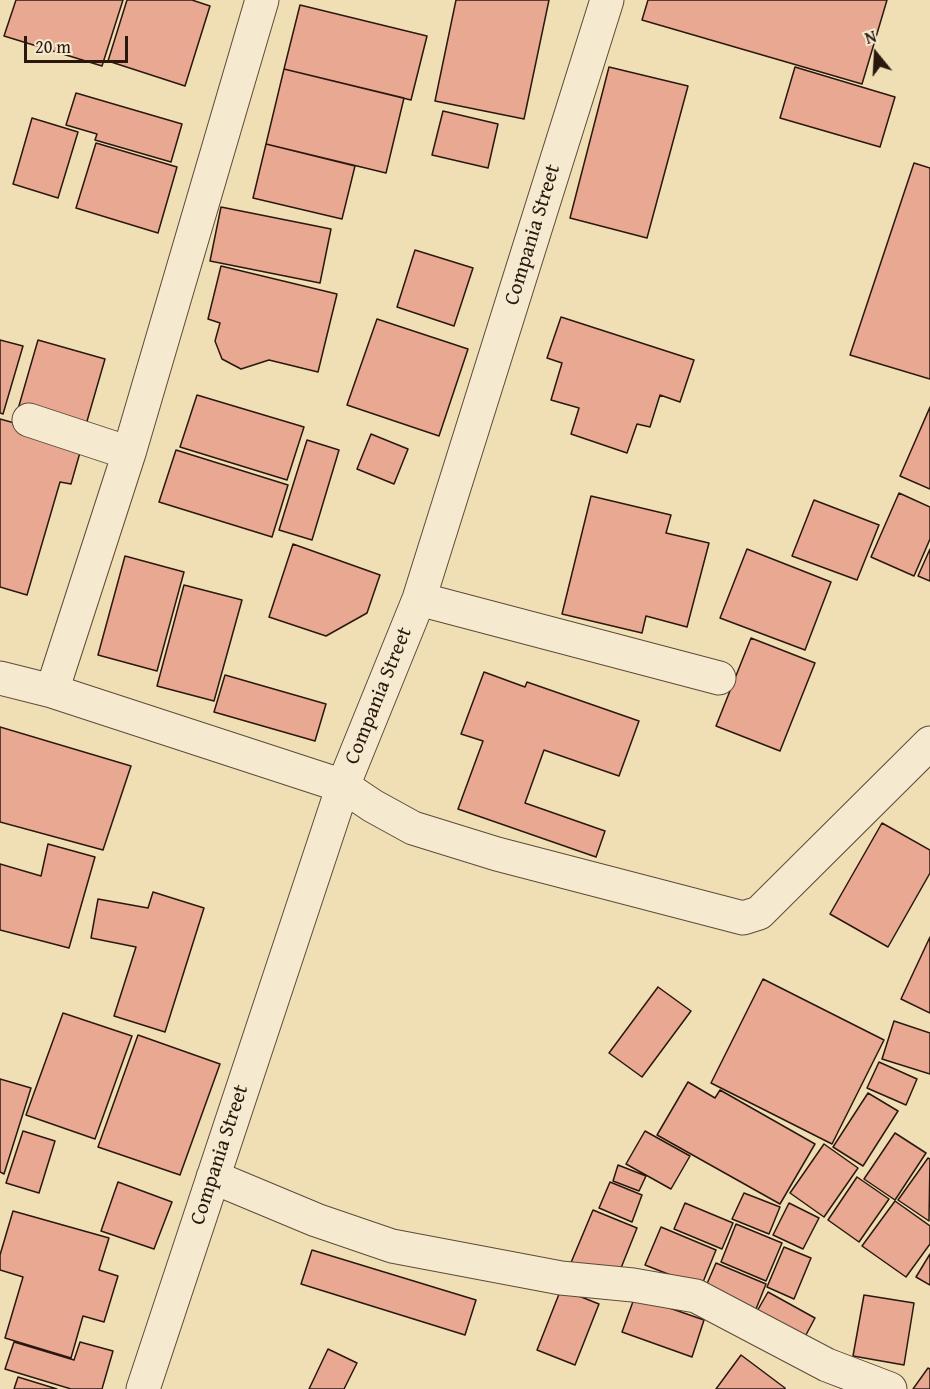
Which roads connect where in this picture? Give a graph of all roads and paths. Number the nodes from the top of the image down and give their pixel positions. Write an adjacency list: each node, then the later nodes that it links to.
1 (262, 0): 4 (street)
2 (607, 0): 5 (street, Compania Street)
3 (29, 420): 4 (street)
4 (129, 453): 8 (street)
5 (419, 599): 7 (street); 11 (street, Compania Street)
6 (0, 678): 8 (street)
7 (718, 678)
8 (52, 691): 11 (street)
9 (930, 743): 10 (street)
10 (916, 778): 11 (street)
11 (343, 786): 12 (street, Compania Street)
12 (213, 1178): 13 (street, Compania Street); 14 (street)
13 (143, 1389)
14 (890, 1389)

